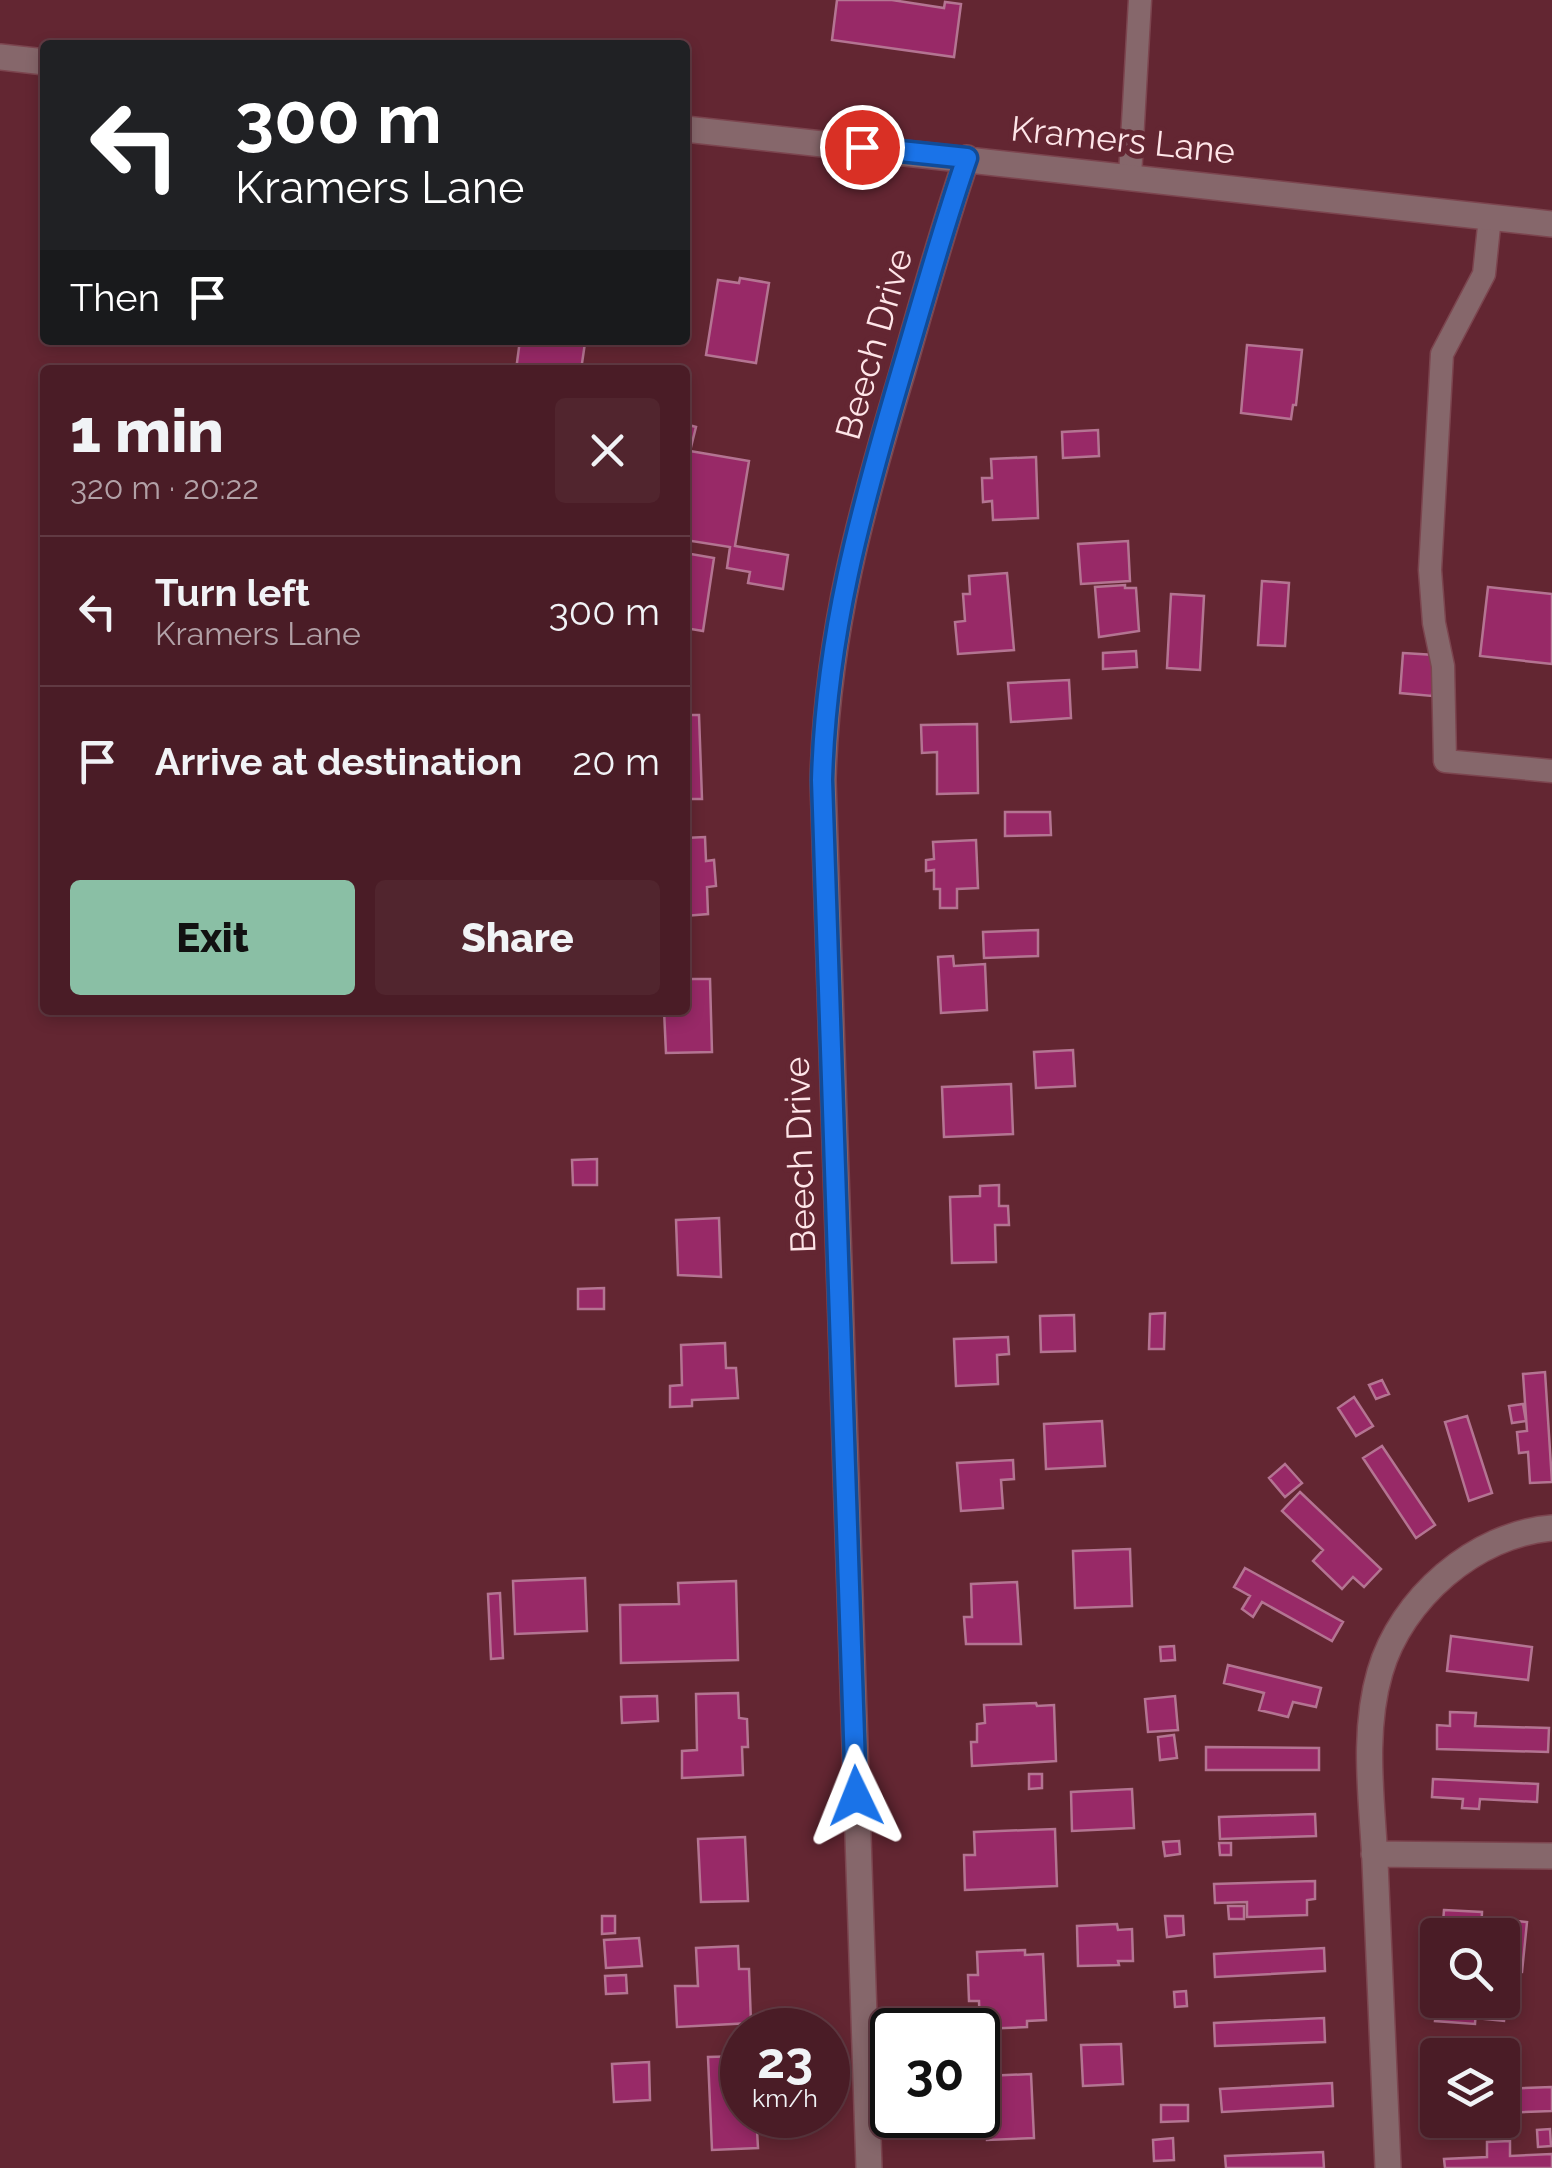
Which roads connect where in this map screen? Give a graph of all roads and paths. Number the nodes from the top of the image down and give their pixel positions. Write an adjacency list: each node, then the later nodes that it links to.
1 (1140, 0): 6 (lane)
2 (0, 57): 3 (street)
3 (40, 61)
4 (690, 129): 5 (street, Kramers Lane)
5 (967, 158): 6 (street, Kramers Lane); 13 (street, Beech Drive)
6 (1130, 176): 7 (street, Kramers Lane)
7 (1490, 217): 8 (street, Kramers Lane); 9 (lane)
8 (1552, 224)
9 (1552, 770)
10 (1552, 1528): 11 (street)
11 (1374, 1854): 12 (street); 14 (street)
12 (1552, 1856)
13 (870, 2168)
14 (1388, 2168)

